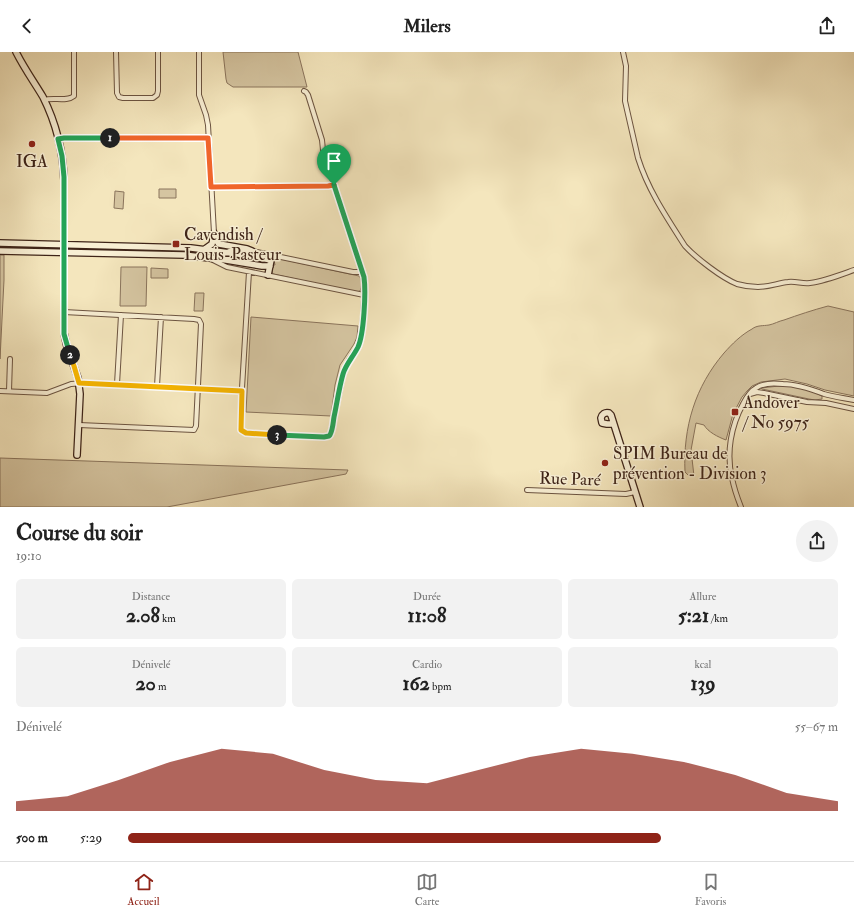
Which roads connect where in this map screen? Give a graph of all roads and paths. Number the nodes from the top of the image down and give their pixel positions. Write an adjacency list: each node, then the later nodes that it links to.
1 (16, 52): 8 (main road)
2 (74, 52): 8 (street)
3 (116, 52): 4 (street)
4 (158, 52)
5 (199, 52): 9 (street)
6 (623, 52): 23 (street)
7 (304, 91): 11 (street)
8 (44, 100): 10 (main road)
9 (208, 138): 10 (street); 12 (street)
10 (58, 139): 15 (main road)
11 (334, 185): 12 (street); 25 (street)
12 (211, 187): 13 (street)
13 (214, 233): 16 (main road); 20 (main road)
14 (0, 243): 15 (main road)
15 (64, 244): 16 (main road); 19 (main road)
16 (205, 249): 18 (main road)
17 (0, 251): 19 (main road)
18 (215, 251): 20 (street); 22 (main road)
19 (64, 252): 21 (main road); 28 (main road)
20 (252, 252): 22 (street)
21 (208, 258): 22 (main road); 24 (street)
22 (271, 260): 25 (street); 26 (main road)
23 (854, 270)
24 (249, 272): 26 (street); 38 (street)
25 (362, 272): 27 (street)
26 (268, 276): 27 (street)
27 (364, 295): 38 (street)
28 (64, 312): 29 (street); 32 (main road)
29 (121, 315): 30 (street); 33 (street)
30 (161, 317): 34 (street); 35 (street)
31 (10, 359): 37 (street)
32 (79, 383): 33 (street); 37 (street); 43 (main road)
33 (117, 384): 34 (street)
34 (157, 386): 35 (street)
35 (198, 389): 38 (street); 43 (street)
36 (0, 391): 37 (street)
37 (8, 391)
38 (242, 391)
39 (748, 395): 40 (street); 41 (street); 48 (street)
40 (854, 400)
41 (854, 409)
42 (613, 424): 46 (main road)
43 (79, 425): 44 (main road)
44 (77, 454)
45 (527, 490): 46 (street, Rue Paré)
46 (635, 492): 47 (main road)
47 (640, 507)
48 (741, 507)

